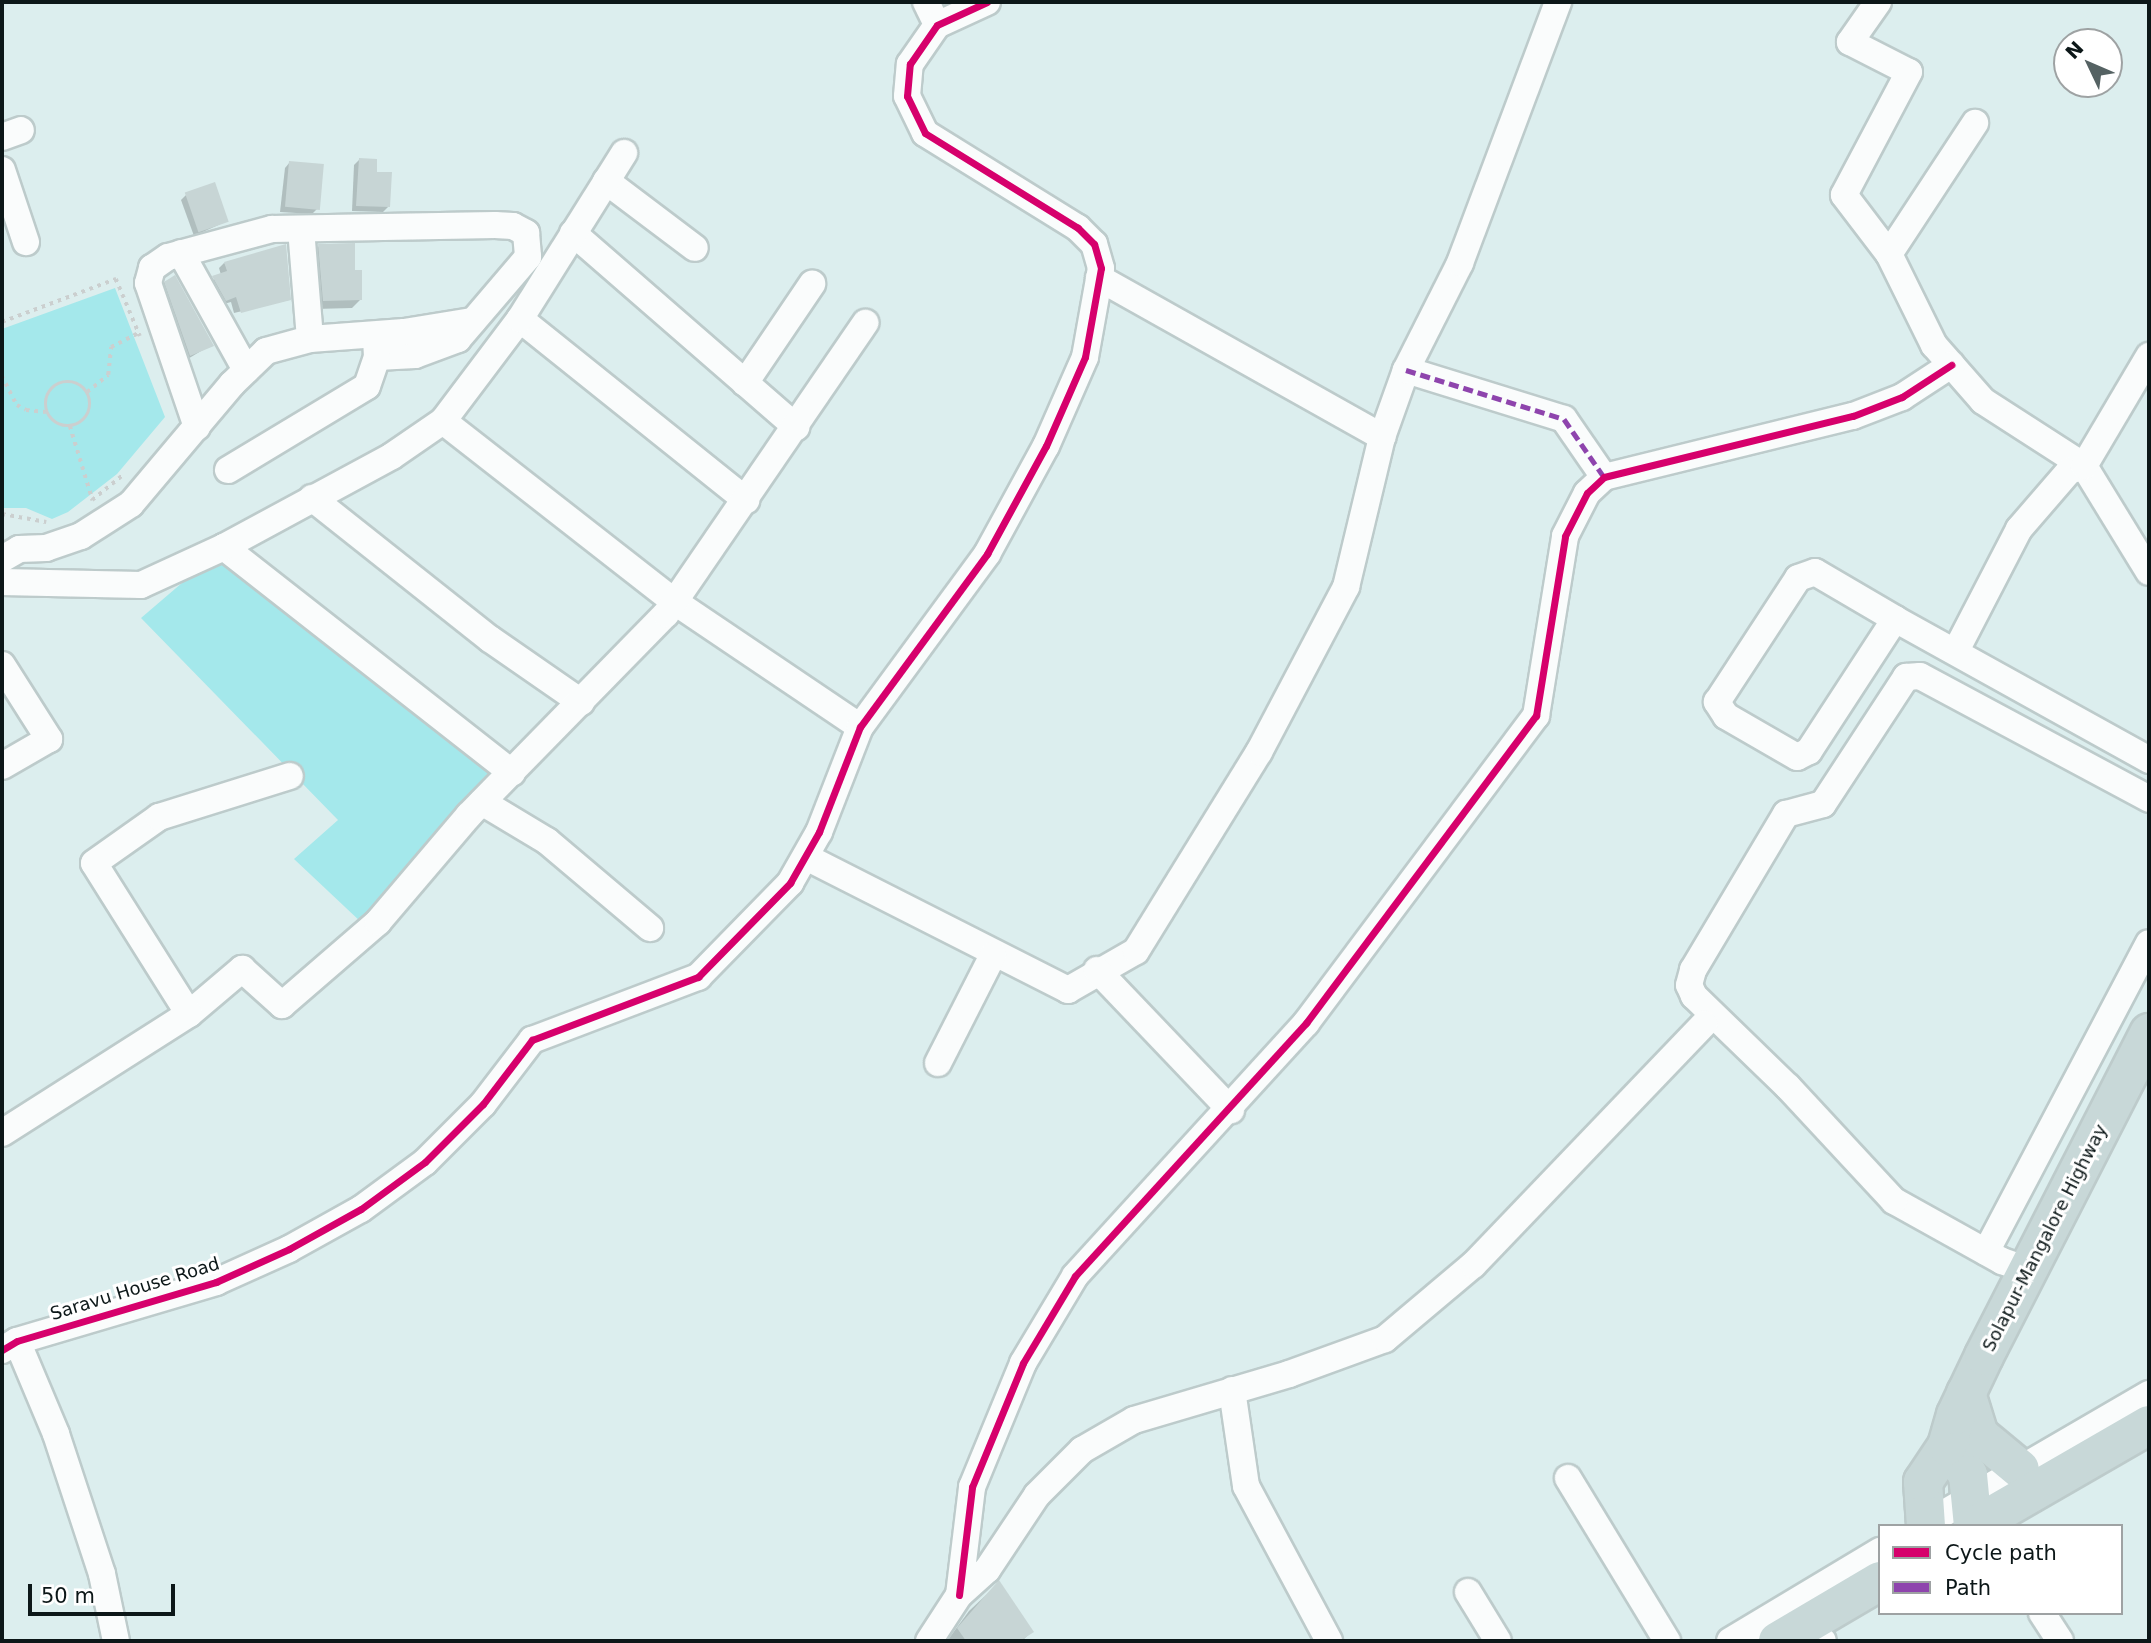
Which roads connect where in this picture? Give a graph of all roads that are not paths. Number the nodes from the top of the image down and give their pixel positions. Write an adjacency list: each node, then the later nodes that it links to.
1 (987, 2): 4 (street)
2 (1558, 2): 24 (street)
3 (1878, 2): 14 (street)
4 (932, 13): 15 (street, Saravu House Road)
5 (1975, 123): 14 (street)
6 (624, 152): 8 (street)
7 (2, 170): 11 (street)
8 (606, 181): 10 (street); 12 (street)
9 (301, 229): 13 (street); 19 (street); 20 (street)
10 (573, 233): 17 (street); 25 (street)
11 (26, 242)
12 (695, 248)
13 (181, 253): 23 (street); 27 (street)
14 (1889, 254): 22 (street)
15 (1099, 278): 29 (street); 45 (street, Saravu House Road)
16 (812, 284): 25 (street)
17 (520, 319): 26 (street); 34 (street)
18 (864, 323): 28 (street)
19 (310, 339): 20 (street); 23 (street)
20 (376, 346): 31 (street)
21 (2149, 356): 30 (street)
22 (1951, 365): 30 (street); 32 (street)
23 (246, 370): 27 (street)
24 (1406, 370): 29 (street); 32 (street)
25 (745, 383): 28 (street)
26 (443, 422): 33 (street); 40 (street)
27 (197, 427): 35 (street)
28 (796, 427): 34 (street)
29 (1382, 437): 56 (street)
30 (2084, 466): 38 (street); 42 (street)
31 (228, 470)
32 (1604, 477): 61 (street)
33 (312, 498): 36 (street); 44 (street)
34 (746, 500): 40 (street)
35 (50, 535): 37 (street); 39 (street)
36 (224, 547): 39 (street); 48 (street)
37 (2, 559)
38 (2149, 572)
39 (13, 582)
40 (675, 602): 44 (street); 45 (street)
41 (1895, 619): 41 (street); 46 (street)
42 (1961, 641)
43 (2, 665): 47 (street)
44 (581, 702): 48 (street)
45 (860, 727): 52 (street, Saravu House Road)
46 (2149, 760)
47 (2, 766)
48 (512, 773): 51 (street)
49 (290, 776): 57 (street)
50 (2149, 799): 63 (street)
51 (482, 802): 53 (street); 57 (street)
52 (806, 857): 55 (street); 65 (street, Saravu House Road)
53 (650, 928)
54 (2149, 943): 63 (street)
55 (993, 955): 56 (street); 60 (street)
56 (1097, 970): 61 (street)
57 (189, 1014): 62 (street)
58 (1704, 1024): 66 (street)
59 (2149, 1033): 64 (highway, Solapur-Mangalore Highway)
60 (938, 1063)
61 (1231, 1110): 80 (street)
62 (2, 1133)
63 (1986, 1252): 64 (street)
64 (2028, 1270): 67 (highway, Solapur-Mangalore Highway)
65 (9, 1346): 83 (street)
66 (1232, 1390): 80 (street); 85 (street)
67 (1966, 1393): 70 (highway, Solapur-Mangalore Highway); 72 (highway)
68 (2149, 1394): 72 (street)
69 (2149, 1425): 74 (highway)
70 (1947, 1446): 74 (highway); 75 (highway, Solapur-Mangalore Highway)
71 (2149, 1447): 77 (highway)
72 (2020, 1469): 74 (street)
73 (1568, 1478): 87 (street)
74 (1972, 1516): 76 (street)
75 (1924, 1524)
76 (1929, 1524)
77 (2020, 1524)
78 (1874, 1564): 88 (street); 89 (highway)
79 (1468, 1592): 86 (street)
80 (959, 1595): 84 (street)
81 (1878, 1607): 90 (highway)
82 (2043, 1615): 91 (street)
83 (116, 1641)
84 (929, 1641)
85 (1328, 1641)
86 (1498, 1641)
87 (1667, 1641)
88 (1730, 1641)
89 (1778, 1641)
90 (1821, 1641)
91 (2060, 1641)

